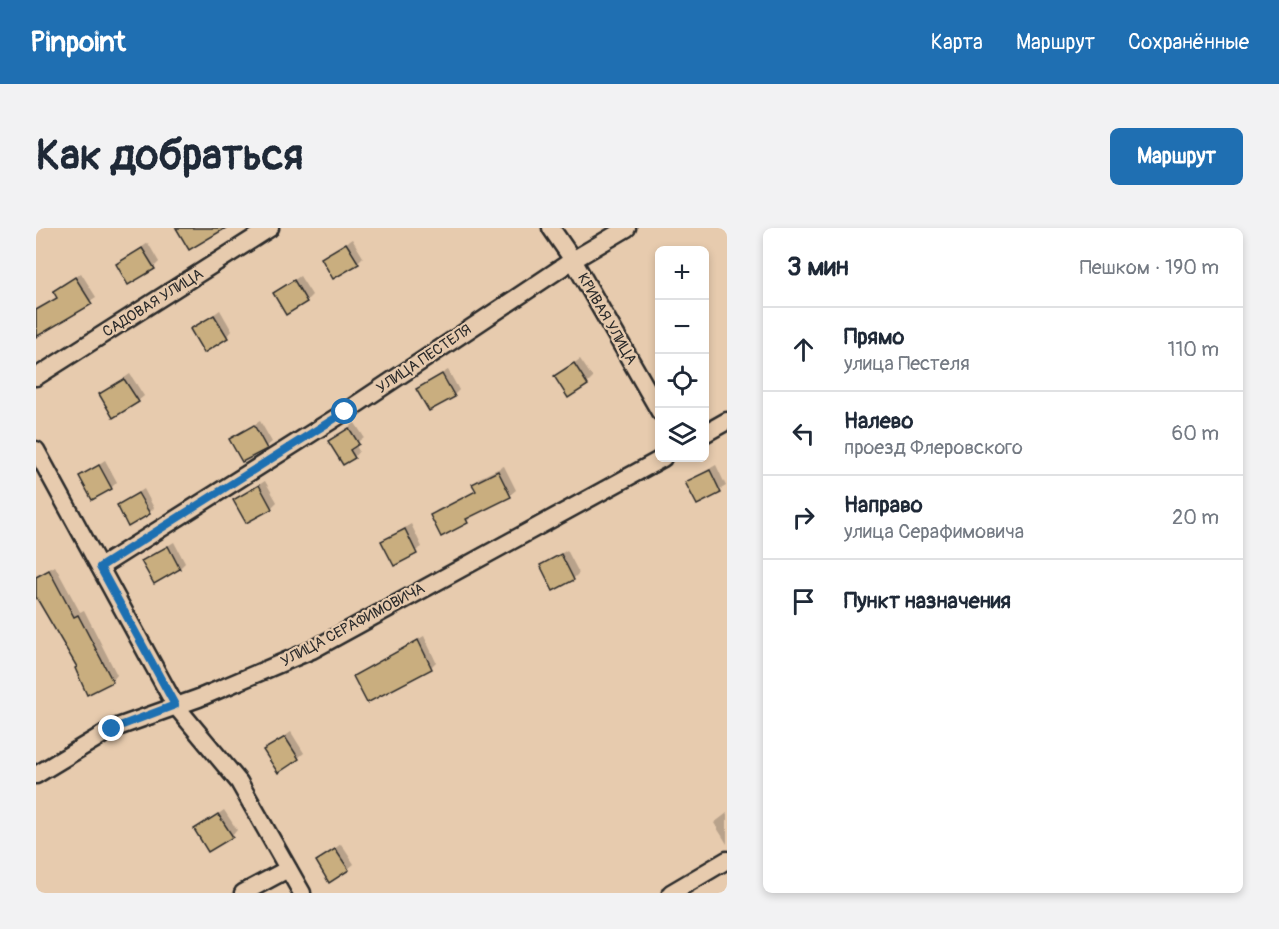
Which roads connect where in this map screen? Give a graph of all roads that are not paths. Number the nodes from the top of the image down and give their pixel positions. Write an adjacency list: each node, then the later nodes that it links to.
1 (270, 228): 5 (street, САДОВАЯ УЛИЦА)
2 (551, 228): 4 (street, КРИВАЯ УЛИЦА)
3 (627, 228): 4 (street, УЛИЦА ПЕСТЕЛЯ)
4 (573, 260): 6 (street, КРИВАЯ УЛИЦА); 11 (street, УЛИЦА ПЕСТЕЛЯ)
5 (36, 377)
6 (658, 408)
7 (727, 421): 8 (street)
8 (709, 432)
9 (36, 450): 11 (street)
10 (656, 462): 12 (street, УЛИЦА СЕРАФИМОВИЧА)
11 (100, 567): 12 (street)
12 (175, 705): 13 (street, УЛИЦА СЕРАФИМОВИЧА); 15 (street)
13 (36, 775)
14 (727, 860): 18 (street)
15 (288, 869): 16 (street); 17 (street)
16 (243, 893)
17 (302, 893)
18 (670, 893)

